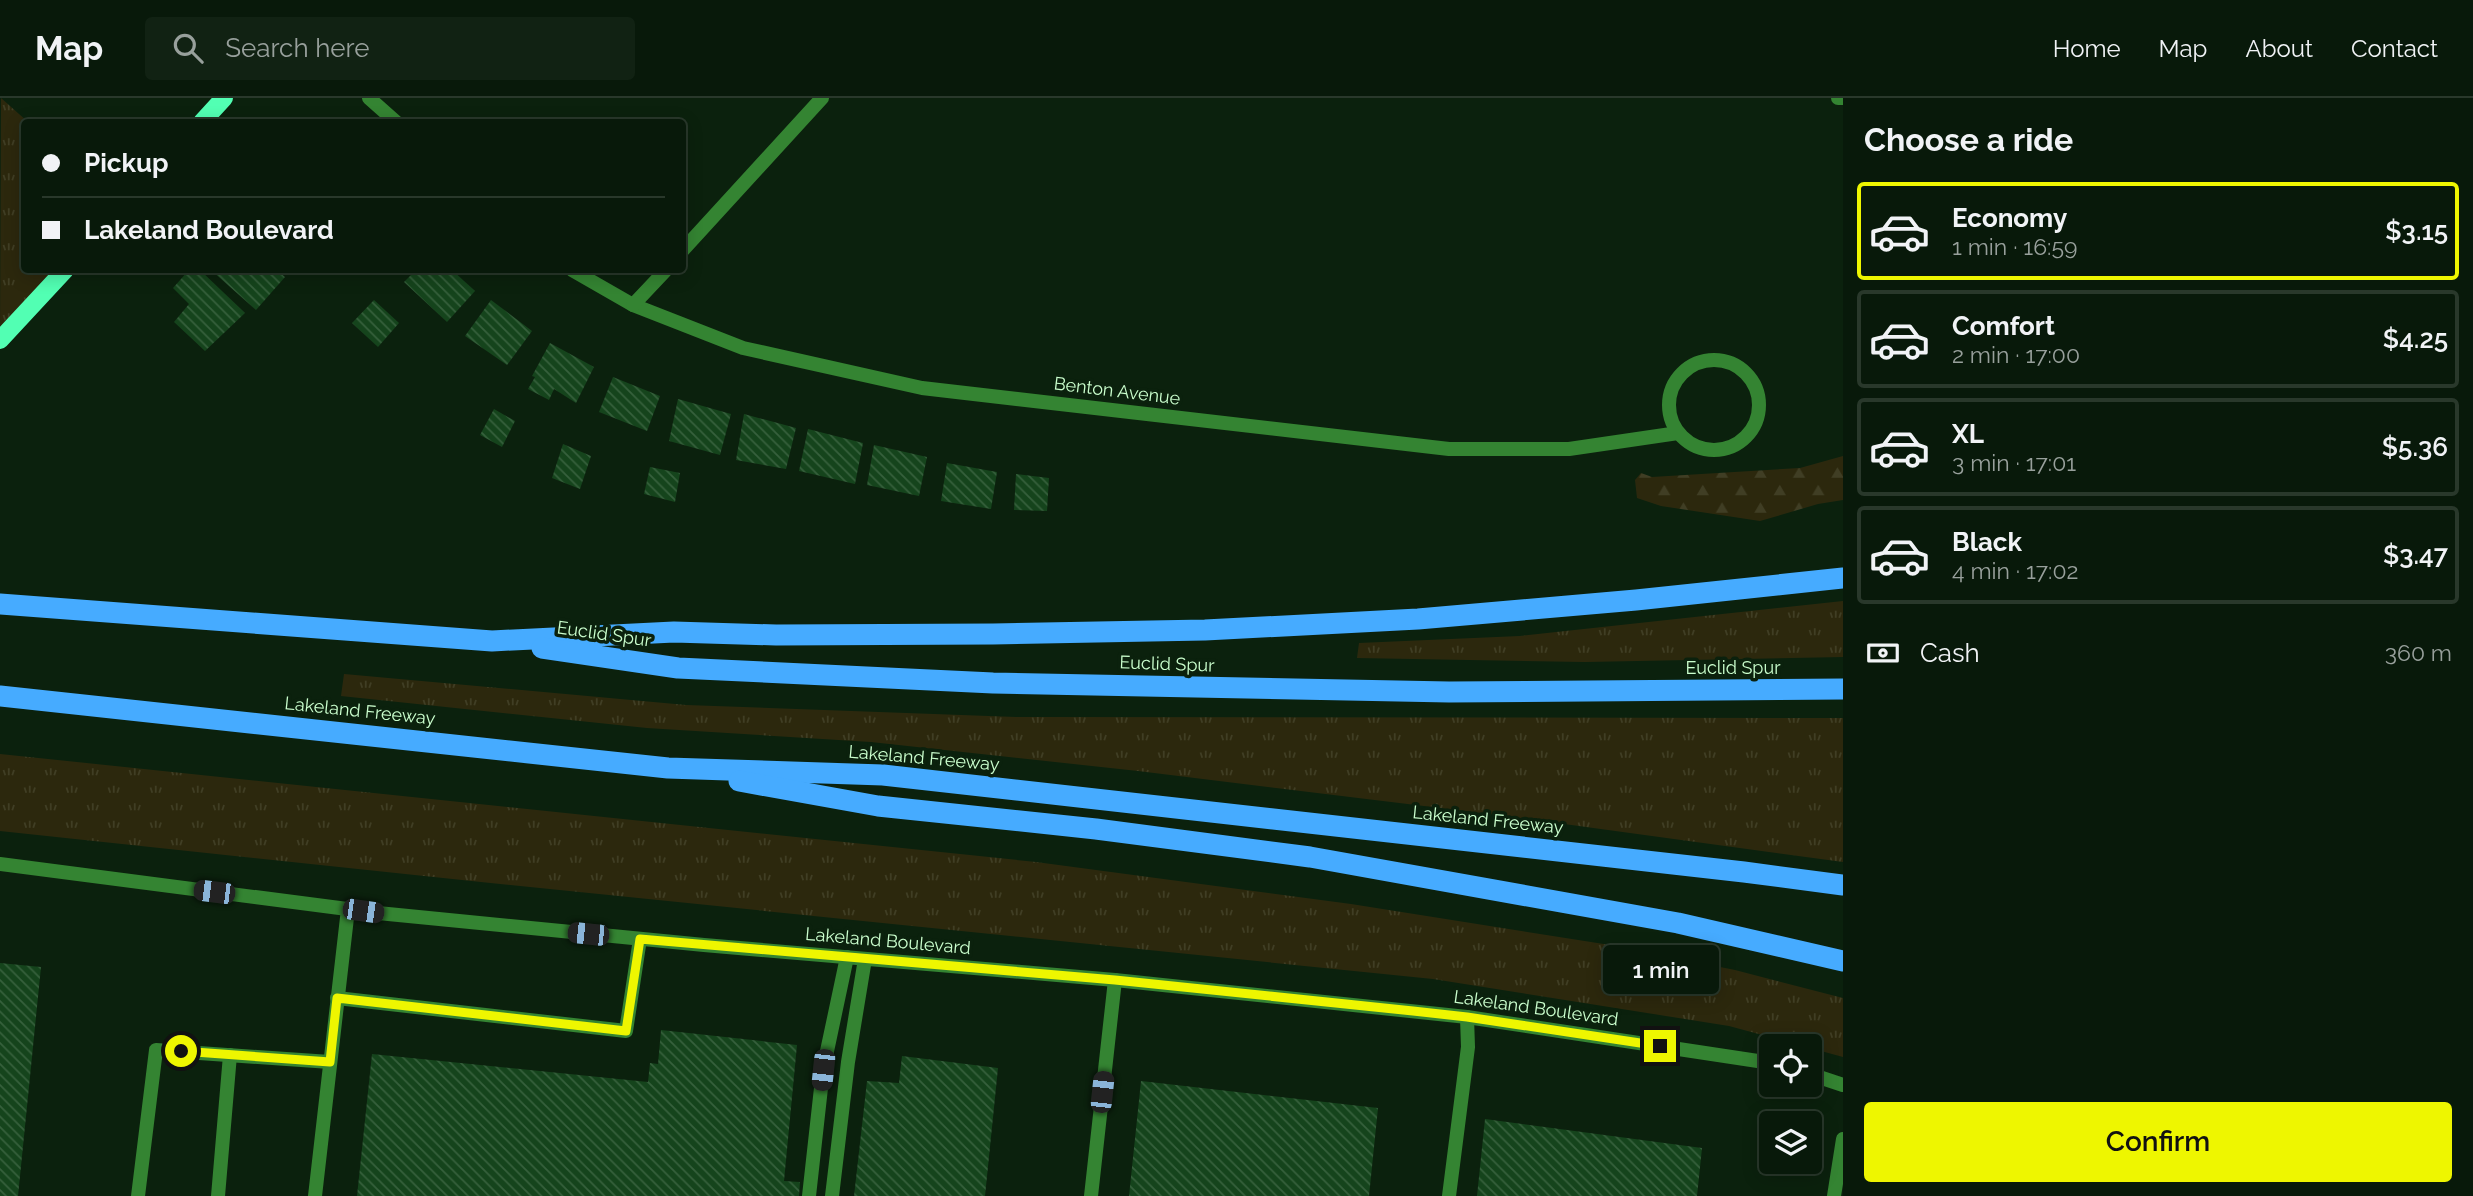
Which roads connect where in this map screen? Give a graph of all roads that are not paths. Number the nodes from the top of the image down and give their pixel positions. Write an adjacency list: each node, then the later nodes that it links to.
1 (224, 98): 4 (main road)
2 (369, 98): 5 (street)
3 (822, 98): 6 (street)
4 (205, 119)
5 (393, 119)
6 (686, 247)
7 (62, 273): 11 (main road)
8 (577, 273): 10 (street, Benton Avenue)
9 (663, 273): 10 (street)
10 (633, 305): 12 (street, Benton Avenue)
11 (0, 340)
12 (1678, 433): 12 (street)
13 (1843, 579): 15 (highway)
14 (0, 604): 15 (highway)
15 (492, 641): 16 (highway, Euclid Spur)
16 (1843, 689)
17 (0, 696): 18 (highway, Lakeland Freeway)
18 (668, 768): 20 (highway, Lakeland Freeway); 25 (highway)
19 (0, 864): 21 (street, Lakeland Boulevard)
20 (1843, 885)
21 (348, 909): 22 (street, Lakeland Boulevard); 27 (street)
22 (640, 939): 23 (street, Lakeland Boulevard); 27 (street)
23 (846, 957): 24 (street, Lakeland Boulevard); 38 (street)
24 (865, 959): 26 (street, Lakeland Boulevard); 39 (street)
25 (1843, 961)
26 (1115, 980): 28 (street, Lakeland Boulevard); 40 (street)
27 (337, 998): 31 (street)
28 (1467, 1017): 30 (street, Lakeland Boulevard); 41 (street)
29 (230, 1055): 31 (street); 35 (street); 36 (street)
30 (1759, 1061)
31 (330, 1062): 37 (street)
32 (1822, 1078): 33 (street)
33 (1843, 1085)
34 (1843, 1139): 42 (street)
35 (138, 1196)
36 (218, 1196)
37 (315, 1196)
38 (809, 1196)
39 (832, 1196)
40 (1091, 1196)
41 (1449, 1196)
42 (1834, 1196)

